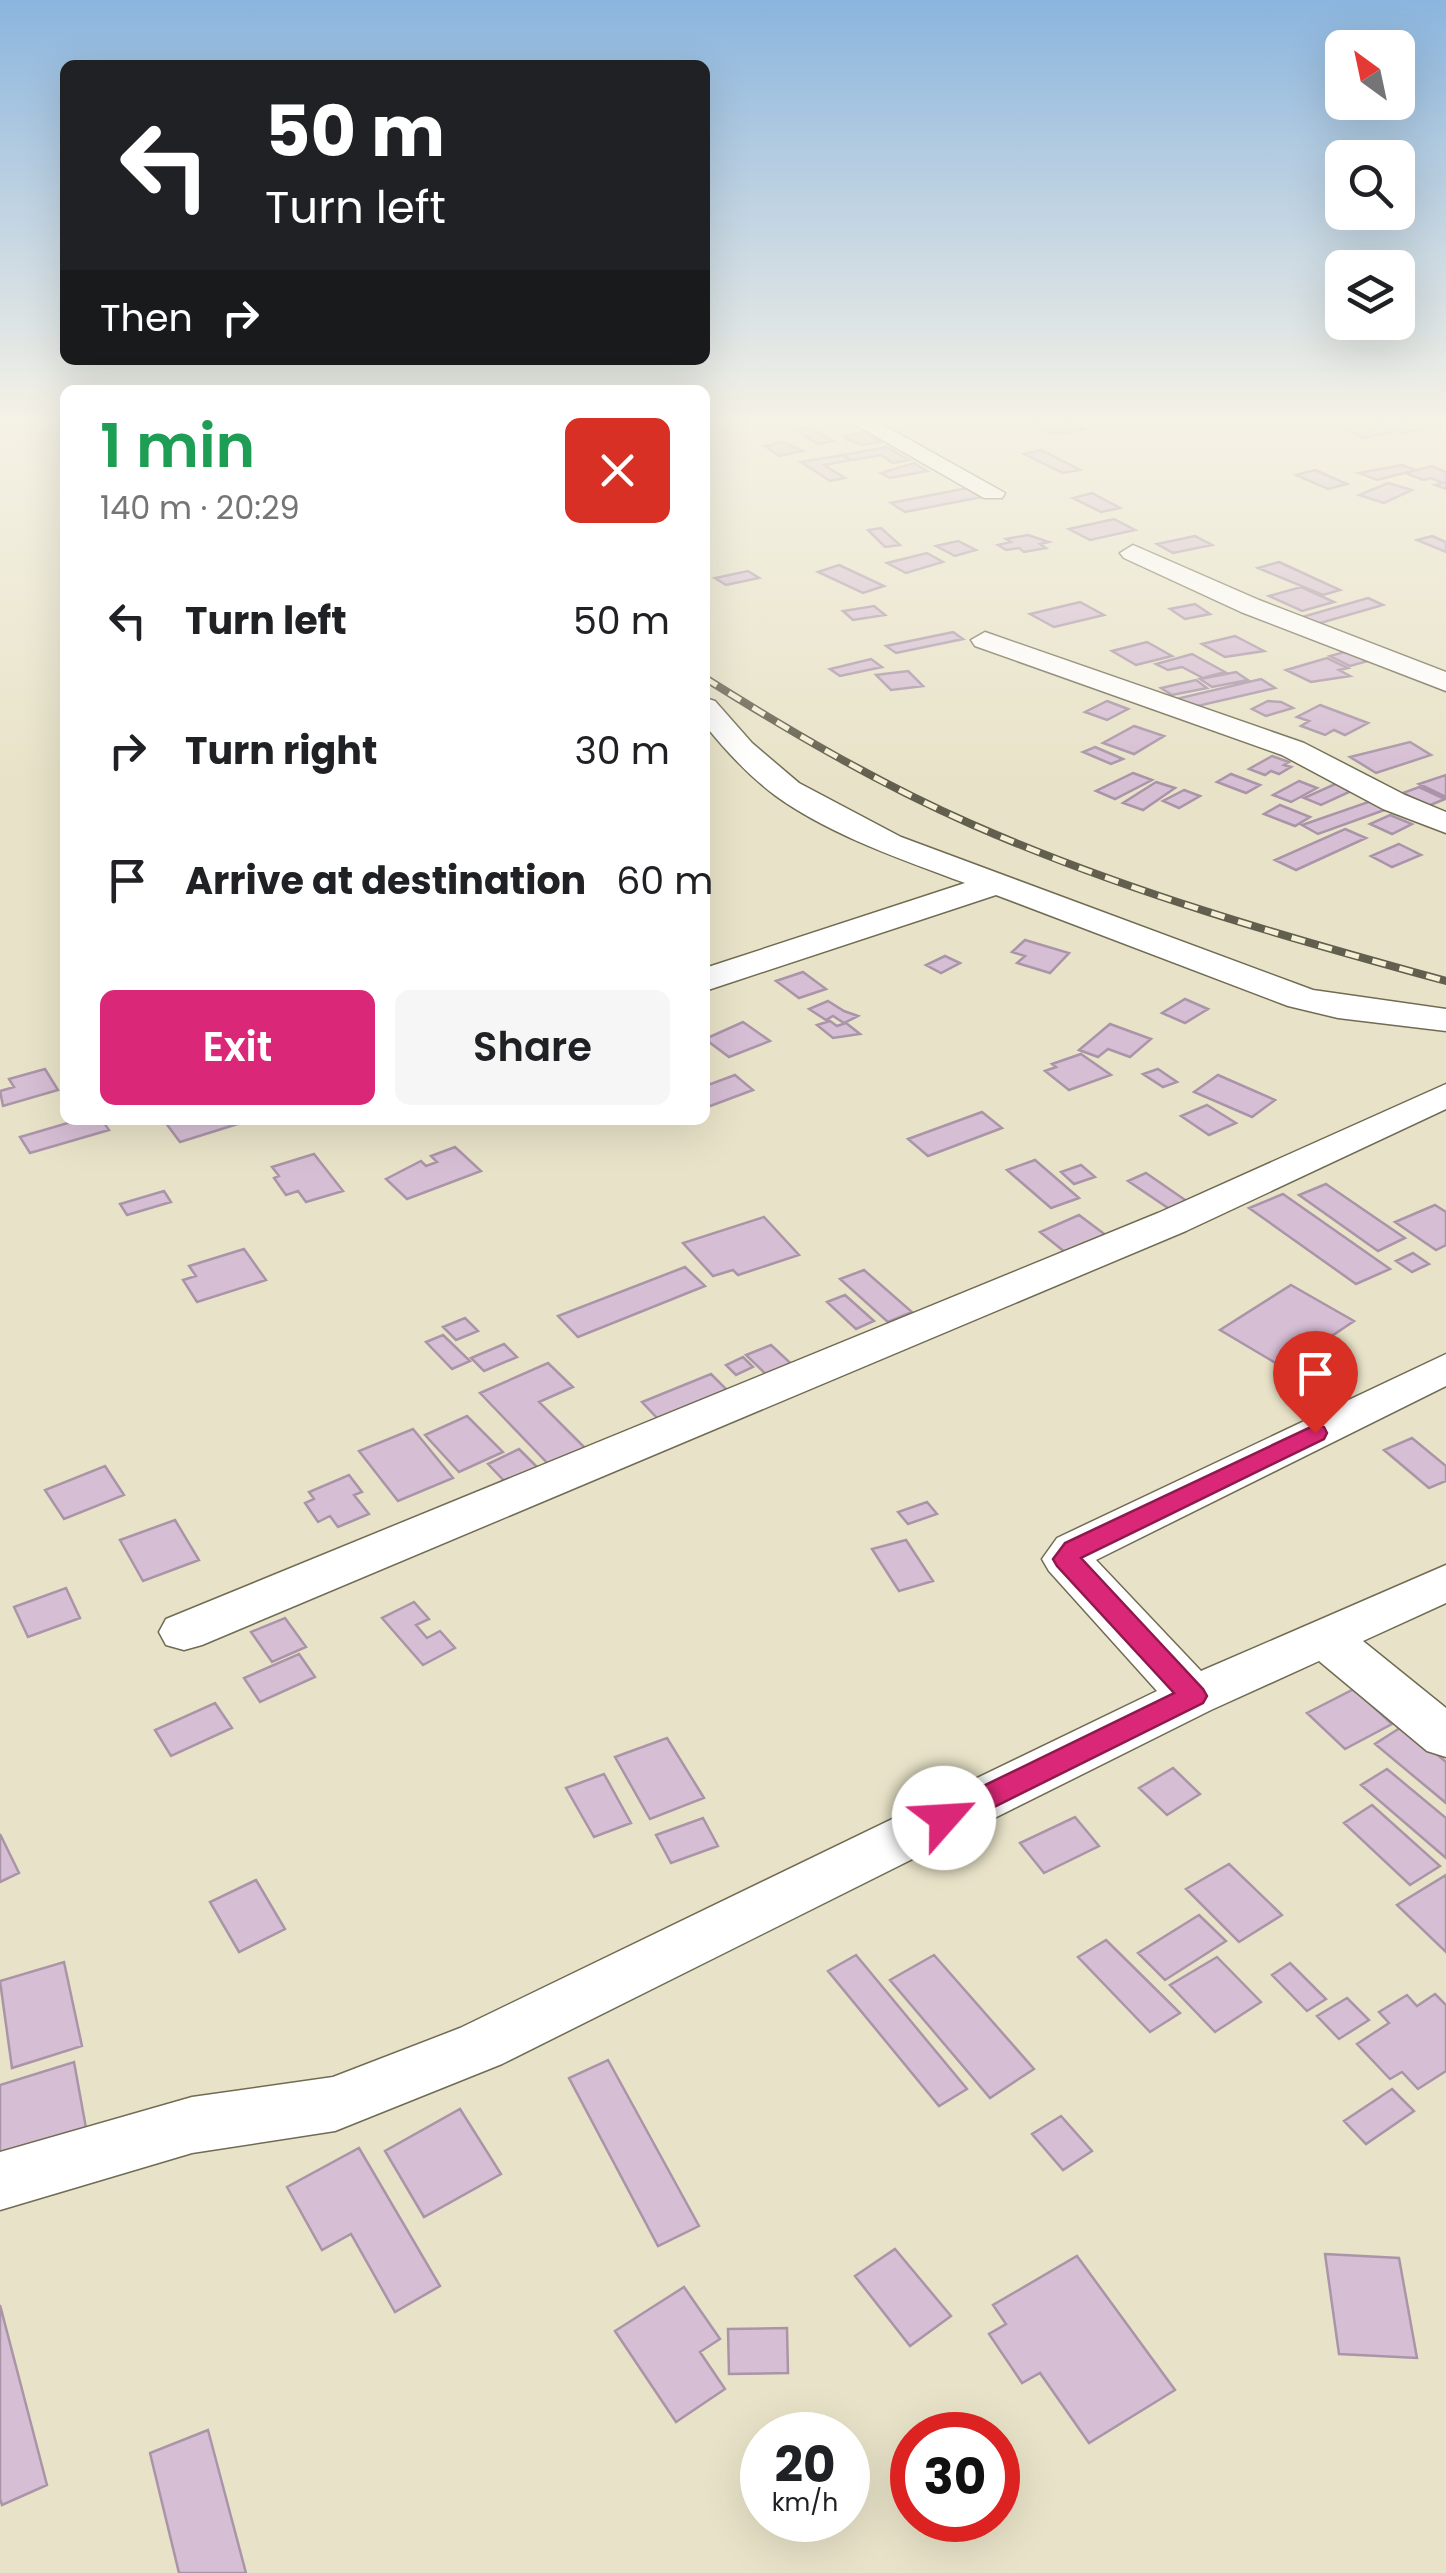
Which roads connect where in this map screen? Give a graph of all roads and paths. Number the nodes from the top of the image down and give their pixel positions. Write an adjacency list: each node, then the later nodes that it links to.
1 (1133, 554): 3 (street)
2 (985, 640): 5 (street)
3 (1446, 682)
4 (710, 714): 6 (street)
5 (1446, 823)
6 (994, 885): 7 (street); 8 (street)
7 (710, 978)
8 (1446, 1020)
9 (1446, 1095): 12 (street)
10 (1446, 1368): 14 (street)
11 (1446, 1583): 13 (street)
12 (184, 1632)
13 (1323, 1636): 14 (street); 15 (street)
14 (1193, 1696): 16 (street)
15 (1446, 1737)
16 (0, 2181)

